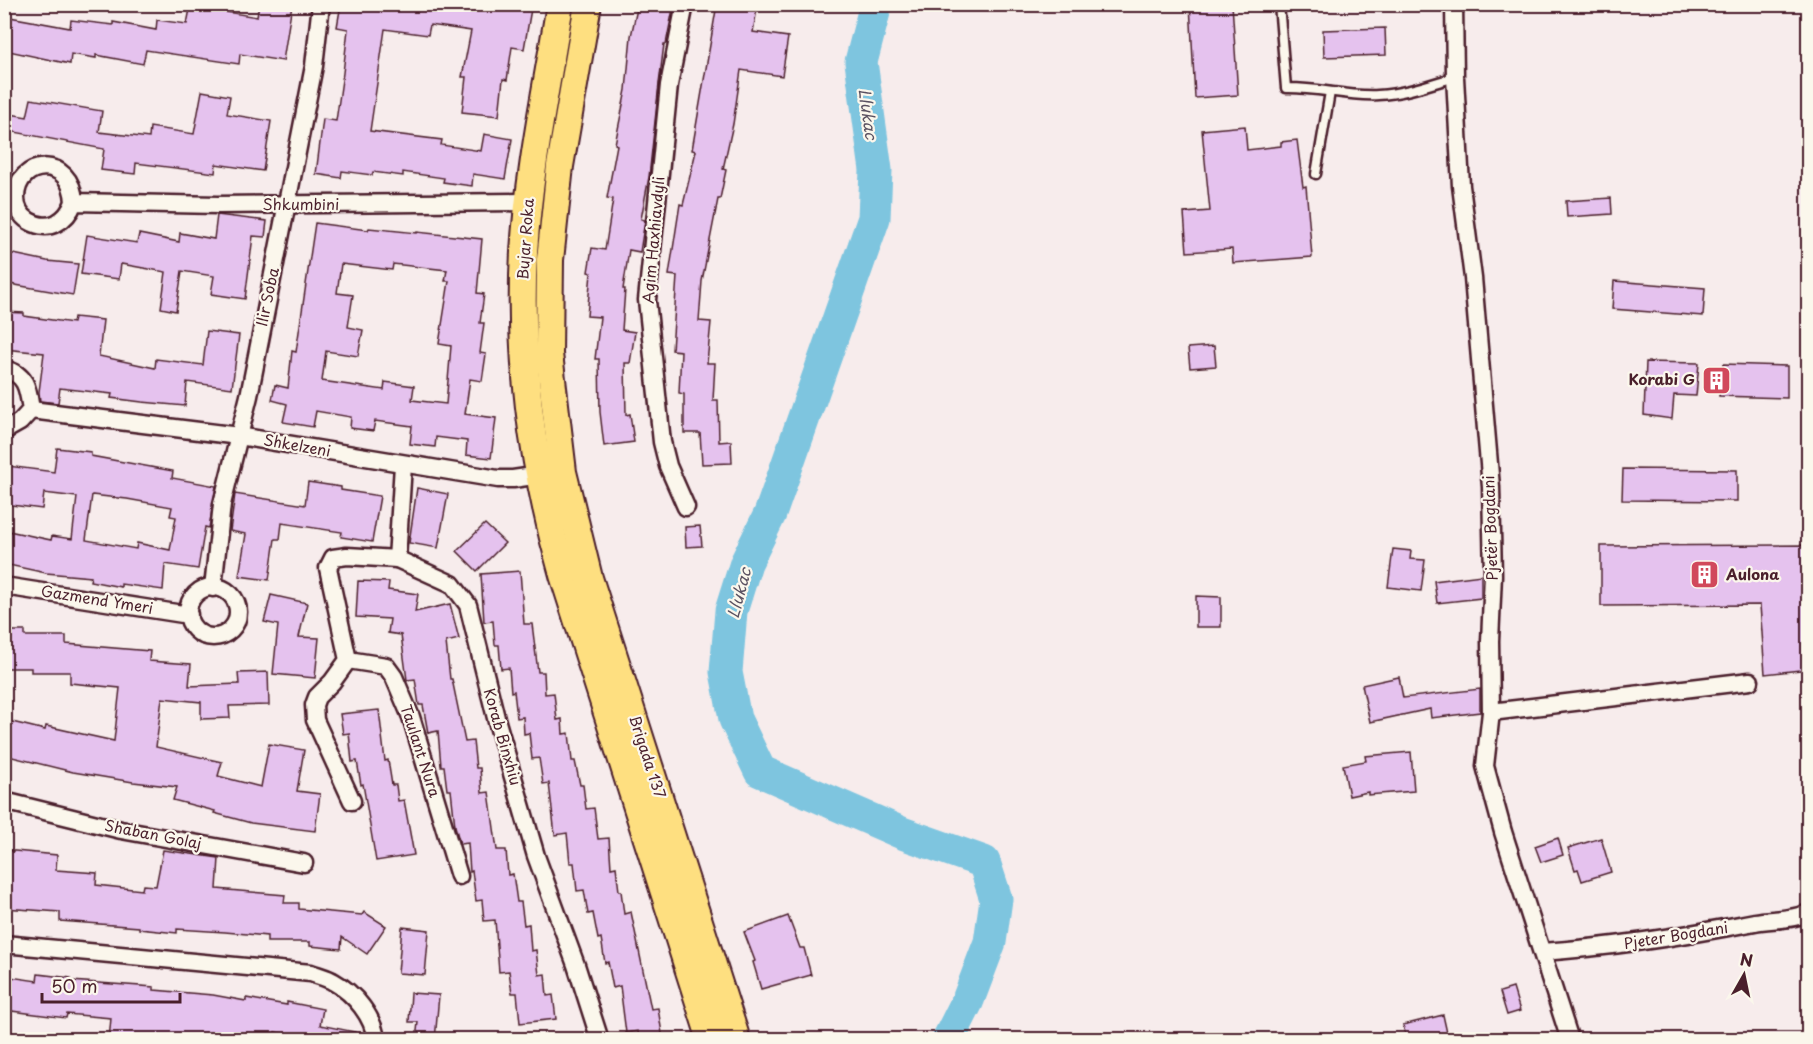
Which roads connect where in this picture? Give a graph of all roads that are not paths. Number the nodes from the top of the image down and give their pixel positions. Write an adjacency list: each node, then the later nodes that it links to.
1 (321, 4): 12 (street, Ilir Soba)
2 (560, 4): 11 (main road, Bujar Roka)
3 (588, 4): 18 (main road, Bujar Roka)
4 (686, 4): 19 (street, Agim Haxhiavdyli)
5 (1279, 4): 8 (lane)
6 (1454, 4): 7 (street, Pjetër Bogdani)
7 (1455, 77): 8 (lane); 26 (street, Pjetër Bogdani)
8 (1330, 92): 9 (lane)
9 (1316, 174)
10 (74, 202): 12 (street, Shkumbini)
11 (528, 202): 12 (street, Shkumbini); 18 (main road, Bujar Roka)
12 (287, 205): 16 (street, Ilir Soba)
13 (4, 369): 14 (street)
14 (31, 410): 15 (street); 16 (street, Shkelzeni)
15 (4, 431)
16 (239, 436): 17 (street, Shkelzeni); 22 (street, Ilir Soba)
17 (403, 465): 18 (street, Shkelzeni); 20 (street)
18 (551, 474): 36 (main road, Brigada 137); 37 (main road, Brigada 137)
19 (686, 507)
20 (398, 559): 24 (street); 35 (street, Korab Binxhiu)
21 (4, 586): 23 (street, Gazmend Ymeri)
22 (213, 588): 23 (street); 23 (street)
23 (189, 615)
24 (348, 660): 28 (street); 30 (street, Taulant Nura)
25 (1750, 681): 26 (street)
26 (1491, 712): 33 (street, Pjetër Bogdani)
27 (4, 801): 29 (street, Shaban Golaj)
28 (352, 801)
29 (304, 862)
30 (459, 876)
31 (1809, 913): 33 (street, Pjeter Bogdani)
32 (4, 944): 34 (street)
33 (1542, 952): 38 (street, Pjetër Bogdani)
34 (376, 1040)
35 (600, 1040)
36 (711, 1040)
37 (738, 1040)
38 (1570, 1040)

